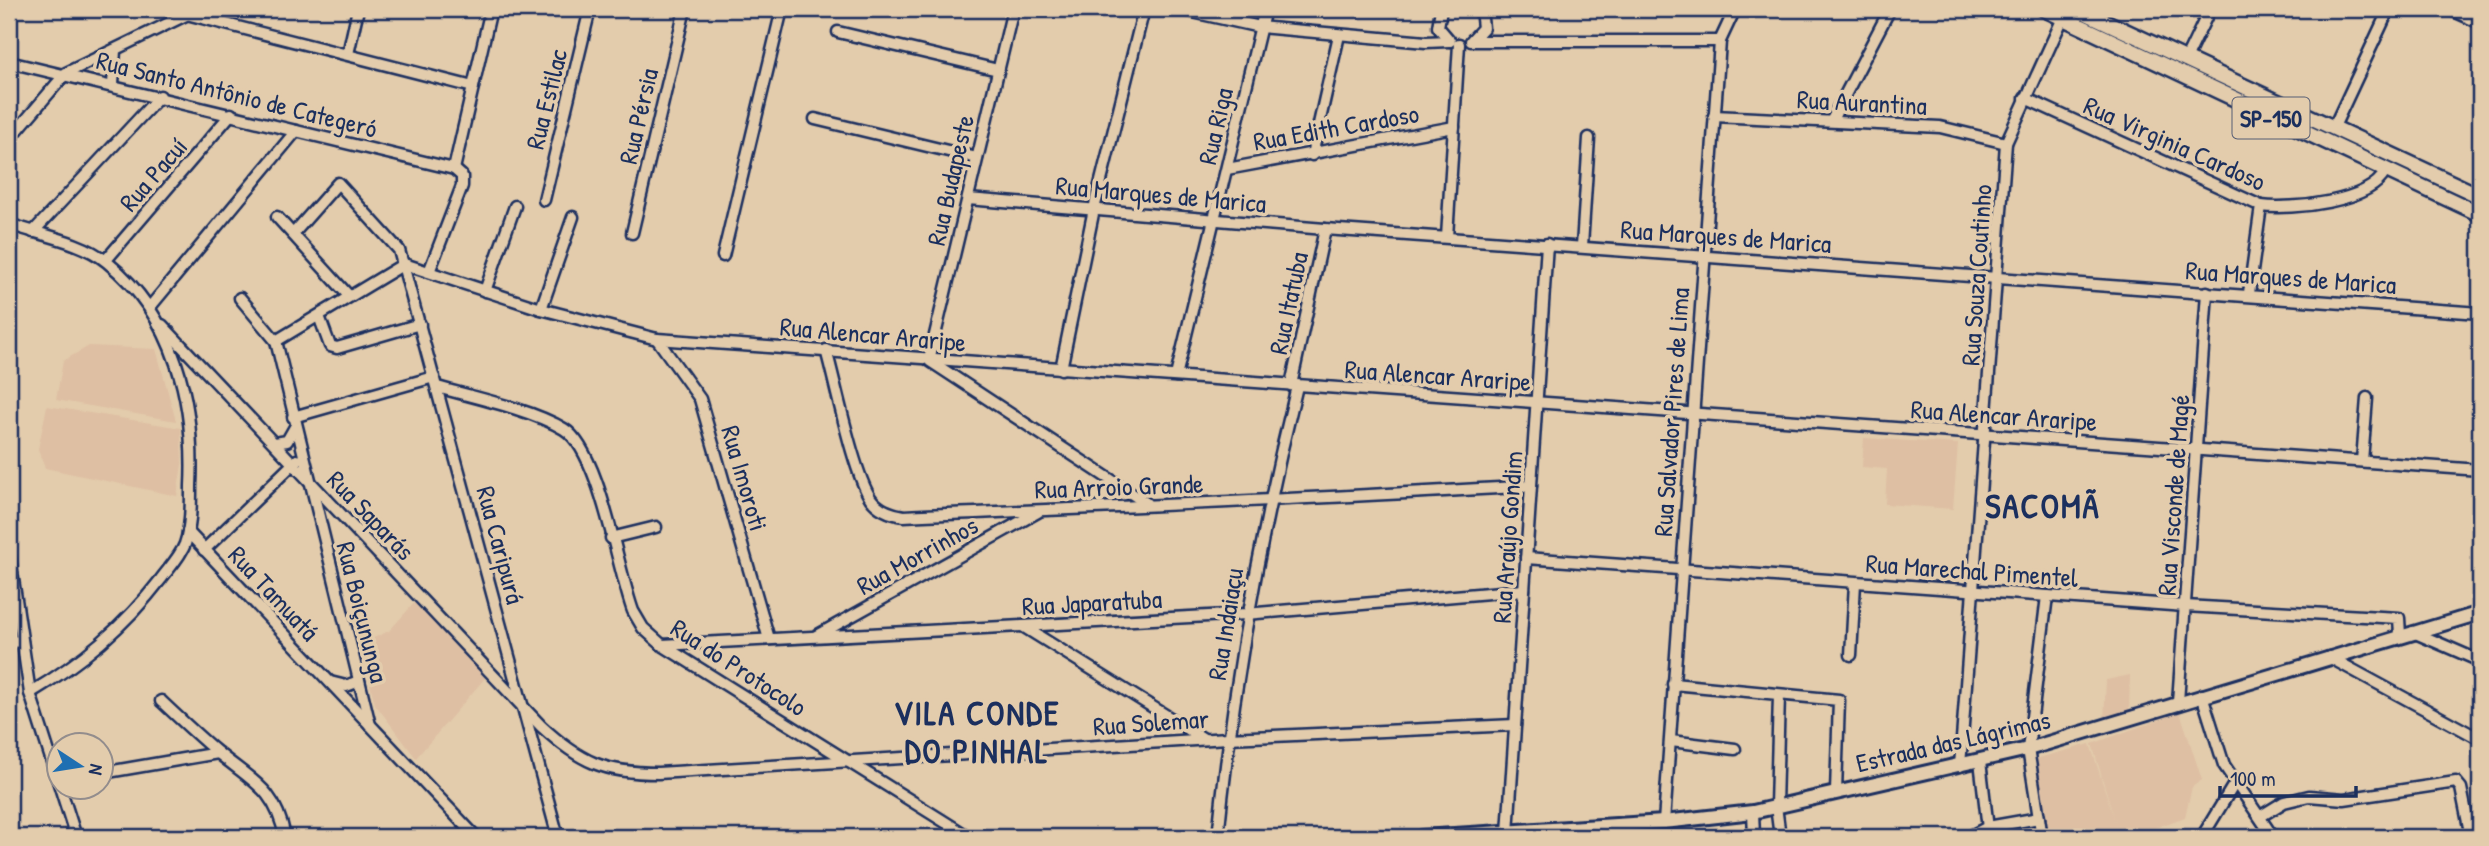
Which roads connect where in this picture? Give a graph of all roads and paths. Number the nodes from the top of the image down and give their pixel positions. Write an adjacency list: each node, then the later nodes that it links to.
1 (167, 9): 20 (street)
2 (358, 9): 30 (street)
3 (491, 9): 36 (street)
4 (590, 9): 56 (street, Rua Estilac)
5 (685, 9): 67 (street, Rua Pérsia)
6 (782, 9): 73 (street)
7 (1013, 9): 33 (street, Rua Budapeste)
8 (1144, 9): 59 (street)
9 (1180, 9): 23 (street)
10 (1265, 9): 23 (street, Rua Riga)
11 (1441, 9): 28 (street)
12 (1481, 9): 26 (street)
13 (1735, 9): 27 (street, Rua Salvador Pires de Lima)
14 (1890, 9): 42 (street)
15 (2044, 9): 21 (highway, SP-150)
16 (2078, 9): 31 (highway, SP-150)
17 (2210, 9): 31 (street)
18 (2389, 9): 44 (street)
19 (2449, 9): 22 (street)
20 (190, 11): 29 (street); 30 (street)
21 (2065, 13): 38 (street, Rua Souza Coutinho); 53 (highway, SP-150)
22 (2480, 23)
23 (1260, 27): 25 (street); 52 (street, Rua Riga)
24 (838, 32): 33 (street)
25 (1339, 36): 28 (street); 49 (street)
26 (1474, 41): 27 (street); 28 (street)
27 (1720, 41): 40 (street, Rua Salvador Pires de Lima)
28 (1454, 42): 43 (street)
29 (115, 50): 34 (street); 35 (street)
30 (348, 54): 36 (street)
31 (2186, 58): 44 (highway, SP-150)
32 (9, 62): 34 (street, Rua Santo Antônio de Categeró)
33 (998, 70): 50 (street, Rua Budapeste)
34 (66, 74): 35 (street, Rua Santo Antônio de Categeró); 47 (street)
35 (113, 85): 37 (street, Rua Santo Antônio de Categeró)
36 (473, 87): 51 (street)
37 (160, 96): 39 (street, Rua Santo Antônio de Categeró); 66 (street)
38 (2025, 98): 48 (street, Rua Souza Coutinho); 58 (street, Rua Virginia Cardoso)
39 (231, 114): 45 (street, Rua Santo Antônio de Categeró); 74 (street, Rua Pacuí)
40 (1714, 116): 42 (street, Rua Aurantina); 72 (street, Rua Salvador Pires de Lima)
41 (815, 119): 50 (street)
42 (1832, 120): 48 (street, Rua Aurantina)
43 (1454, 127): 49 (street, Rua Edith Cardoso); 69 (street)
44 (2333, 129): 54 (highway, SP-150)
45 (296, 131): 51 (street, Rua Santo Antônio de Categeró); 83 (street)
46 (1589, 138): 71 (street)
47 (9, 140)
48 (2006, 143): 77 (street, Rua Souza Coutinho)
49 (1312, 155): 52 (street, Rua Edith Cardoso)
50 (977, 158): 55 (street, Rua Budapeste)
51 (454, 169): 76 (street)
52 (1227, 169): 63 (street, Rua Riga)
53 (2385, 172): 58 (street, Rua Virginia Cardoso); 60 (highway, SP-150)
54 (2479, 192): 60 (street)
55 (968, 199): 59 (street, Rua Marques de Marica); 93 (street, Rua Budapeste)
56 (544, 200)
57 (515, 206): 78 (street)
58 (2261, 206): 80 (street)
59 (1094, 209): 63 (street, Rua Marques de Marica); 95 (street)
60 (2475, 211)
61 (277, 217): 68 (street)
62 (573, 217): 84 (street)
63 (1215, 220): 65 (street, Rua Marques de Marica); 96 (street, Rua Riga)
64 (9, 224): 66 (street)
65 (1325, 229): 69 (street, Rua Marques de Marica); 98 (street, Rua Itatuba)
66 (33, 232): 74 (street)
67 (632, 233)
68 (293, 234): 75 (street, Rua Caripurá); 81 (street)
69 (1447, 237): 70 (street, Rua Marques de Marica)
70 (1548, 244): 71 (street, Rua Marques de Marica); 100 (street, Rua Araújo Gondim)
71 (1582, 246): 72 (street, Rua Marques de Marica)
72 (1704, 254): 77 (street, Rua Marques de Marica); 101 (street, Rua Salvador Pires de Lima)
73 (723, 256)
74 (106, 260): 83 (street)
75 (404, 264): 76 (street, Rua Alencar Araripe); 81 (street); 87 (street, Rua Caripurá)
76 (429, 272): 78 (street, Rua Alencar Araripe)
77 (1998, 279): 79 (street, Rua Marques de Marica); 103 (street, Rua Souza Coutinho)
78 (485, 291): 84 (street, Rua Alencar Araripe)
79 (2207, 292): 80 (street, Rua Marques de Marica); 105 (street, Rua Visconde de Magé)
80 (2249, 293): 85 (street, Rua Marques de Marica)
81 (349, 296): 86 (street)
82 (240, 298): 90 (street, Rua Boiçununga)
83 (150, 307): 88 (street)
84 (541, 309): 89 (street, Rua Alencar Araripe)
85 (2480, 313)
86 (319, 316): 87 (street); 90 (street)
87 (420, 324): 97 (street, Rua Caripurá)
88 (162, 325): 92 (street, Rua Saparás); 94 (street)
89 (657, 339): 91 (street, Rua Alencar Araripe); 133 (street, Rua Imoroti)
90 (276, 341): 102 (street, Rua Boiçununga)
91 (826, 350): 93 (street, Rua Alencar Araripe); 114 (street, Rua Arroio Grande)
92 (192, 354): 94 (street); 104 (street, Rua Saparás)
93 (929, 360): 95 (street, Rua Alencar Araripe); 113 (street)
94 (178, 365): 116 (street)
95 (1061, 369): 96 (street, Rua Alencar Araripe)
96 (1176, 376): 98 (street, Rua Alencar Araripe)
97 (435, 382): 102 (street); 117 (street, Rua do Protocolo); 148 (street, Rua Caripurá)
98 (1294, 385): 100 (street, Rua Alencar Araripe); 112 (street, Rua Itatuba)
99 (2367, 398): 107 (street)
100 (1538, 403): 101 (street, Rua Alencar Araripe); 111 (street, Rua Araújo Gondim)
101 (1692, 412): 103 (street, Rua Alencar Araripe); 121 (street, Rua Salvador Pires de Lima)
102 (294, 422): 104 (street); 106 (street, Rua Boiçununga)
103 (1986, 435): 105 (street, Rua Alencar Araripe); 125 (street, Rua Souza Coutinho)
104 (275, 443): 108 (street, Rua Saparás)
105 (2198, 450): 107 (street, Rua Alencar Araripe); 127 (street, Rua Visconde de Magé)
106 (302, 455): 108 (street); 110 (street, Rua Boiçununga)
107 (2362, 461): 109 (street, Rua Alencar Araripe)
108 (293, 463): 110 (street, Rua Saparás); 118 (street)
109 (2480, 470)
110 (307, 479): 140 (street, Rua Boiçununga); 148 (street, Rua Saparás)
111 (1531, 486): 112 (street, Rua Arroio Grande); 120 (street, Rua Araújo Gondim)
112 (1269, 502): 113 (street, Rua Arroio Grande); 129 (street, Rua Indaiaçu)
113 (1146, 503): 114 (street, Rua Arroio Grande)
114 (1042, 510): 132 (street, Rua Morrinhos)
115 (656, 527): 117 (street)
116 (188, 532): 118 (street, Rua Tamuatá); 143 (street)
117 (611, 538): 136 (street, Rua do Protocolo)
118 (204, 550): 141 (street, Rua Tamuatá)
119 (9, 552): 135 (street)
120 (1526, 558): 121 (street, Rua Marechal Pimentel); 124 (street, Rua Araújo Gondim)
121 (1680, 570): 122 (street, Rua Marechal Pimentel); 142 (street, Rua Salvador Pires de Lima)
122 (1855, 583): 125 (street, Rua Marechal Pimentel); 137 (street)
123 (2480, 589): 128 (street)
124 (1524, 590): 129 (street, Rua Japaratuba); 150 (street, Rua Araújo Gondim)
125 (1973, 590): 126 (street, Rua Marechal Pimentel); 161 (street, Rua Souza Coutinho)
126 (2047, 596): 127 (street, Rua Marechal Pimentel); 157 (street)
127 (2185, 606): 131 (street, Rua Marechal Pimentel); 147 (street, Rua Visconde de Magé)
128 (2479, 613): 131 (main road, Estrada das Lágrimas)
129 (1246, 614): 130 (street, Rua Japaratuba); 151 (street, Rua Indaiaçu)
130 (1024, 627): 132 (street, Rua Japaratuba); 153 (street)
131 (2407, 633): 138 (main road, Estrada das Lágrimas); 139 (street)
132 (812, 638): 133 (street, Rua Japaratuba)
133 (769, 639): 136 (street, Rua Japaratuba)
134 (9, 641): 135 (street)
135 (22, 642): 143 (street)
136 (662, 645): 160 (street, Rua do Protocolo)
137 (1851, 655)
138 (2328, 657): 145 (main road, Estrada das Lágrimas); 152 (street)
139 (2480, 660)
140 (359, 681): 141 (street); 149 (street, Rua Boiçununga)
141 (329, 682): 149 (street, Rua Tamuatá)
142 (1673, 684): 144 (street); 154 (street, Rua Salvador Pires de Lima)
143 (30, 693): 155 (street)
144 (1779, 695): 164 (street); 166 (street)
145 (2202, 695): 147 (main road, Estrada das Lágrimas); 163 (street)
146 (161, 701): 158 (street)
147 (2178, 702): 157 (main road, Estrada das Lágrimas)
148 (521, 703): 160 (street, Rua Solemar); 178 (street, Rua Caripurá)
149 (370, 725): 177 (street, Rua Tamuatá)
150 (1515, 726): 151 (street, Rua Solemar); 173 (street, Rua Araújo Gondim)
151 (1228, 738): 153 (street, Rua Solemar); 180 (street, Rua Indaiaçu)
152 (2480, 739)
153 (1204, 740): 160 (street, Rua Solemar)
154 (1671, 741): 156 (street); 170 (street, Rua Salvador Pires de Lima)
155 (46, 743)
156 (1735, 749)
157 (2028, 749): 159 (main road, Estrada das Lágrimas); 169 (street)
158 (218, 753): 162 (street); 176 (street)
159 (1980, 761): 161 (main road, Estrada das Lágrimas); 172 (street)
160 (848, 762): 179 (street, Rua do Protocolo)
161 (1960, 766): 164 (main road, Estrada das Lágrimas)
162 (116, 771)
163 (2236, 782): 168 (street); 186 (street)
164 (1836, 792): 166 (main road, Estrada das Lágrimas)
165 (64, 800): 175 (street)
166 (1776, 806): 167 (main road, Estrada das Lágrimas); 183 (street)
167 (1753, 812): 170 (main road, Estrada das Lágrimas); 182 (street)
168 (2261, 816): 187 (street); 188 (street)
169 (2039, 818): 172 (street); 185 (street)
170 (1664, 822): 171 (main road, Estrada das Lágrimas)
171 (1580, 832): 173 (main road, Estrada das Lágrimas)
172 (1988, 832): 184 (street)
173 (1517, 834): 181 (main road, Estrada das Lágrimas)
174 (2480, 835): 188 (street)
175 (76, 837)
176 (285, 837)
177 (476, 837)
178 (558, 837)
179 (969, 837)
180 (1218, 837)
181 (1422, 837)
182 (1755, 837)
183 (1780, 837)
184 (1969, 837)
185 (2042, 837)
186 (2202, 837)
187 (2273, 837)
188 (2470, 837)

